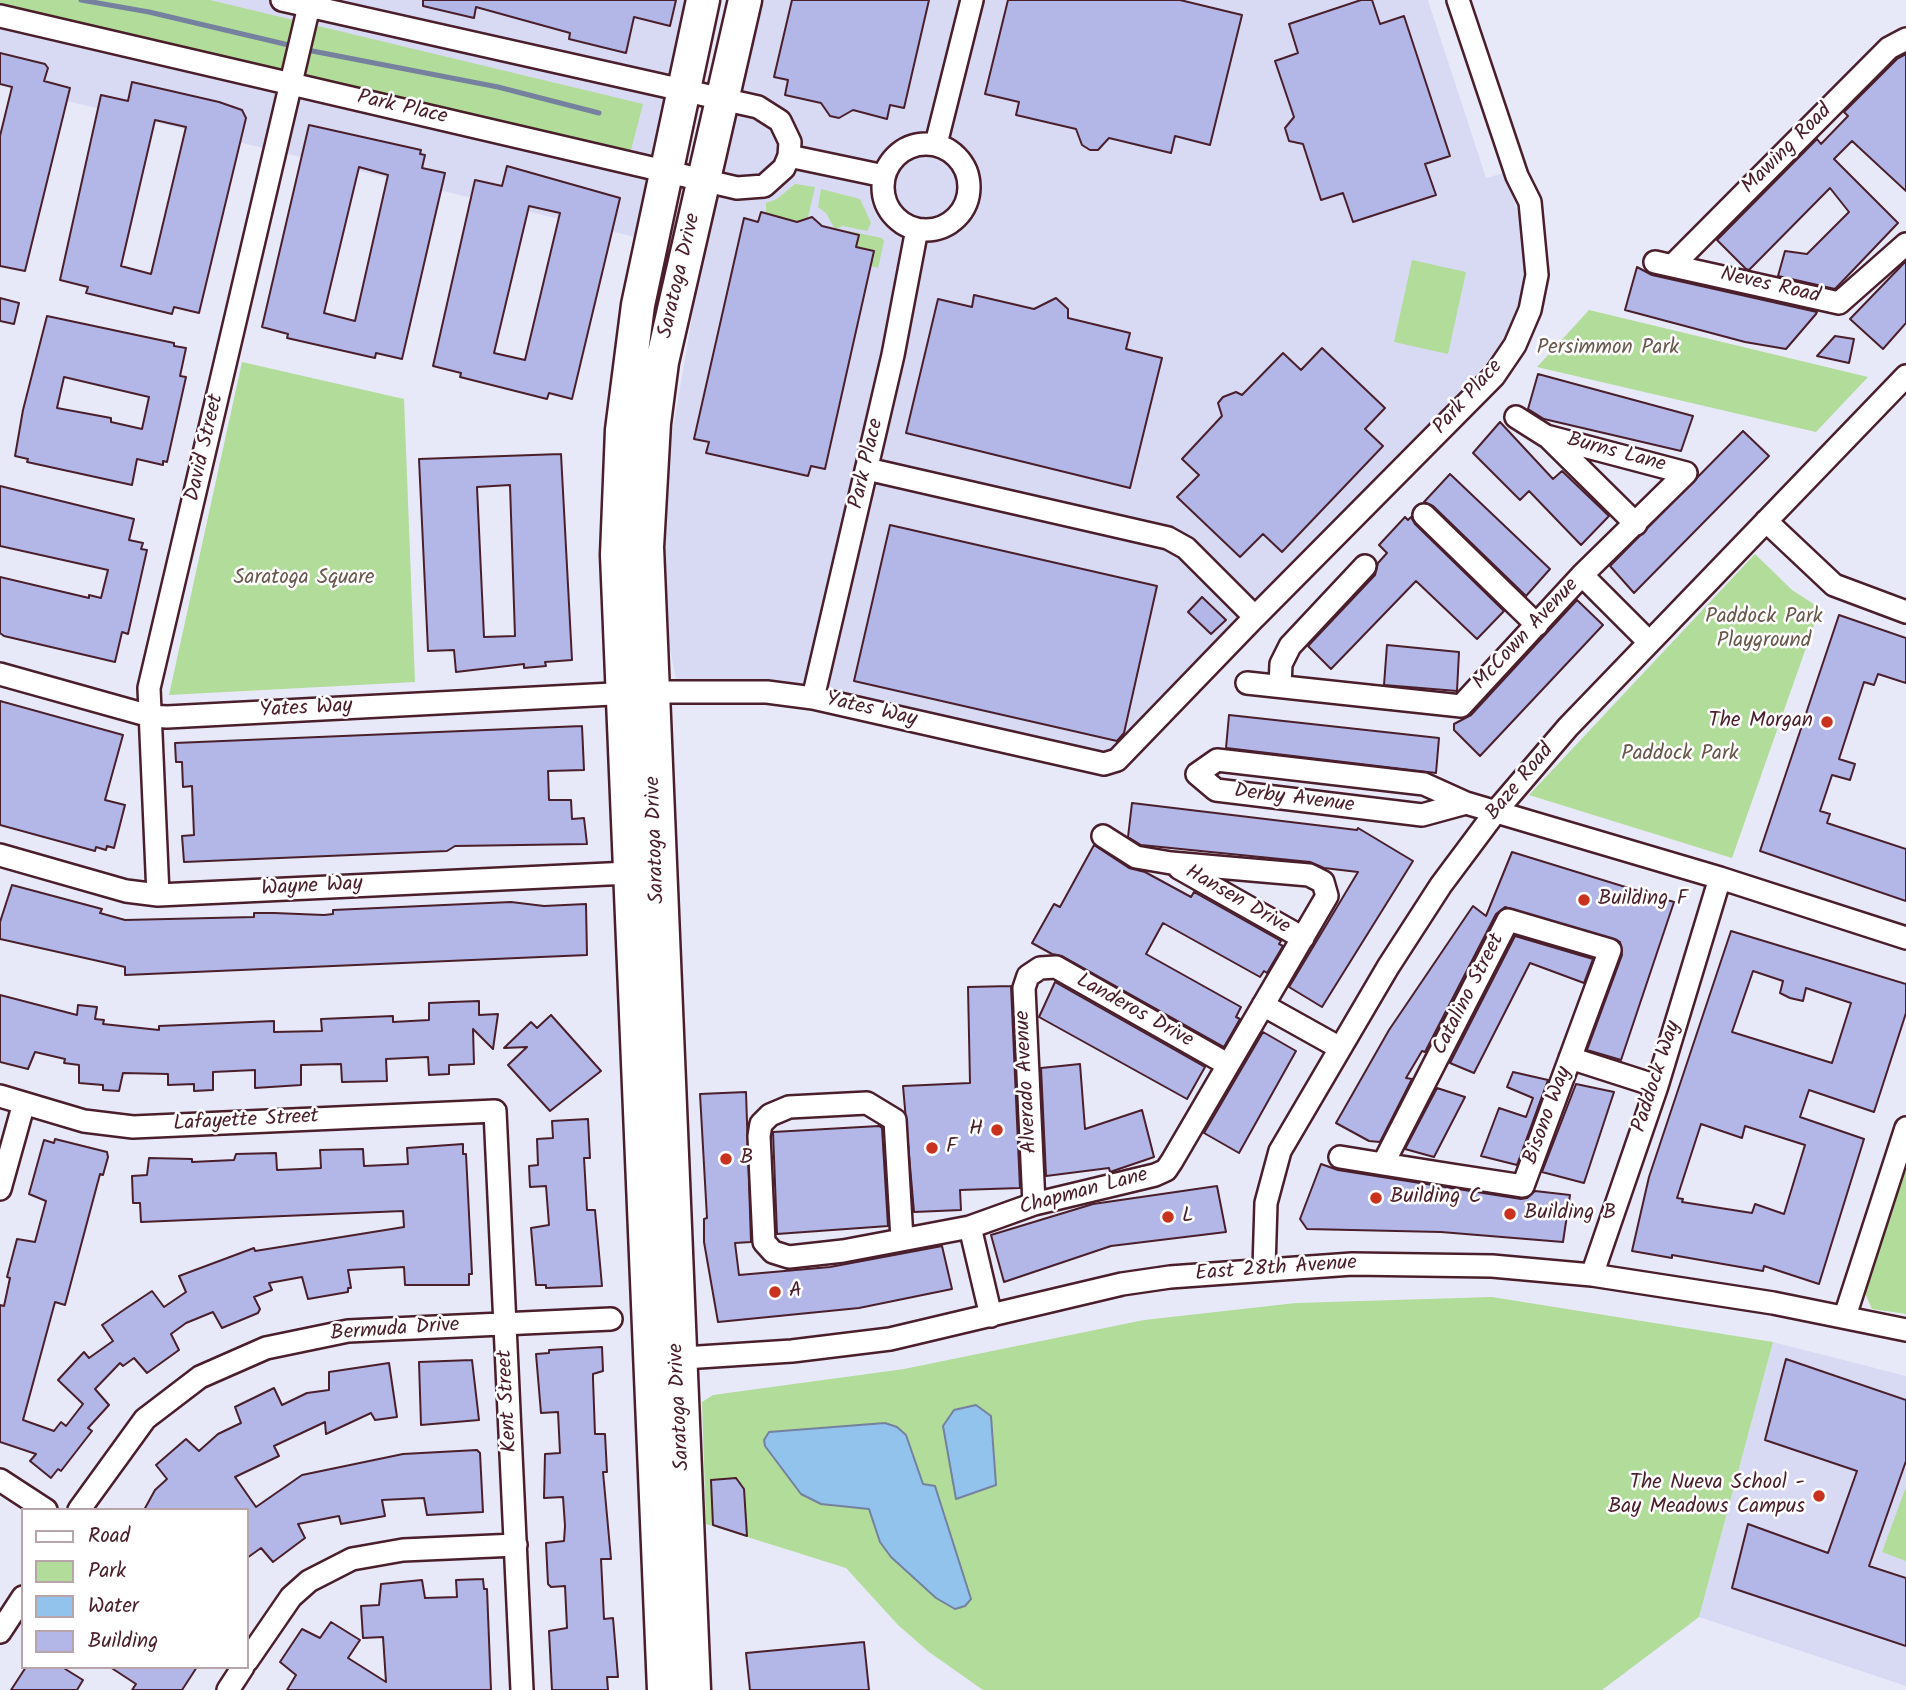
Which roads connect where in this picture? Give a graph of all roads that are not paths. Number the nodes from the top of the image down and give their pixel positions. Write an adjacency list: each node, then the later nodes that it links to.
1 (282, 0): 6 (street)
2 (703, 0): 10 (main road, Saratoga Drive)
3 (746, 0): 11 (main road, Saratoga Drive)
4 (972, 0): 12 (street)
5 (1458, 0): 31 (street, Park Place)
6 (309, 6): 9 (street, David Street); 10 (street)
7 (0, 16): 9 (street, Park Place)
8 (1906, 39): 19 (street, Mawing Road)
9 (294, 75): 14 (street, Park Place); 39 (street, David Street)
10 (683, 90): 11 (street); 14 (main road, Saratoga Drive)
11 (724, 98): 13 (street); 16 (main road, Saratoga Drive)
12 (936, 144): 15 (street); 17 (street)
13 (789, 156): 15 (street); 16 (street, Park Place)
14 (666, 169): 16 (street, Park Place); 37 (main road, Saratoga Drive)
15 (884, 176): 17 (street)
16 (703, 181): 37 (main road, Saratoga Drive)
17 (917, 229): 23 (street, Park Place)
18 (1906, 244): 19 (street, Neves Road)
19 (1664, 263)
20 (1906, 376): 26 (street, Baze Road)
21 (1516, 418): 22 (street, Burns Lane)
22 (1546, 436): 24 (street, Burns Lane); 27 (street, Burns Lane)
23 (867, 469): 31 (street); 38 (street, Park Place)
24 (1686, 473): 27 (street, McCown Avenue)
25 (1424, 515): 32 (street)
26 (1766, 521): 30 (street); 33 (street, Baze Road)
27 (1636, 524): 29 (street, McCown Avenue)
28 (1365, 566): 36 (street)
29 (1582, 575): 32 (street, McCown Avenue); 33 (street)
30 (1906, 612)
31 (1255, 617): 38 (street, Yates Way)
32 (1537, 625): 36 (street, McCown Avenue)
33 (1649, 642): 41 (street, Baze Road)
34 (0, 674): 39 (street, Yates Way)
35 (1247, 683): 36 (street, McCown Avenue)
36 (1280, 687)
37 (636, 693): 38 (street, Yates Way); 39 (street, Yates Way); 45 (main road, Saratoga Drive); 75 (main road, Saratoga Drive)
38 (813, 698)
39 (150, 716): 47 (street, David Street)
40 (1466, 803): 40 (street, Derby Avenue); 41 (street, Derby Avenue)
41 (1497, 810): 46 (street, Derby Avenue); 54 (street, Baze Road)
42 (1103, 836): 44 (street, Hansen Drive)
43 (0, 855): 47 (street, Wayne Way)
44 (1171, 863): 48 (street, Hansen Drive); 49 (street, Hansen Drive)
45 (629, 873): 47 (street, Wayne Way); 75 (main road, Saratoga Drive)
46 (1720, 878): 50 (street, Derby Avenue); 57 (street, Paddock Way)
47 (158, 895)
48 (1327, 896): 49 (street, Chapman Lane)
49 (1303, 938): 53 (street, Chapman Lane)
50 (1906, 938)
51 (1610, 950): 55 (street, Bisono Way); 63 (street, Catalino Street)
52 (1040, 968): 56 (street, Landeros Drive); 65 (street, Alverado Avenue)
53 (1263, 1005): 54 (street); 56 (street, Chapman Lane)
54 (1340, 1048): 68 (street, Baze Road)
55 (1570, 1058): 57 (street); 63 (street, Bisono Way)
56 (1227, 1064): 65 (street, Chapman Lane)
57 (1657, 1086): 69 (street, Paddock Way)
58 (0, 1096): 59 (street, Lafayette Street)
59 (24, 1103): 60 (street, Lafayette Street); 64 (street)
60 (495, 1111): 73 (street, Kent Street)
61 (1906, 1128): 71 (street)
62 (1340, 1157): 63 (street, Bisono Way)
63 (1383, 1164)
64 (0, 1189)
65 (1034, 1204): 66 (street, Chapman Lane)
66 (970, 1227): 67 (street, Chapman Lane); 70 (street)
67 (902, 1239): 67 (street, Chapman Lane)
68 (1264, 1268): 69 (street, East 28th Avenue); 70 (street, East 28th Avenue)
69 (1592, 1275): 71 (street, East 28th Avenue)
70 (991, 1316): 75 (street, East 28th Avenue)
71 (1845, 1316): 74 (street, East 28th Avenue)
72 (611, 1319): 73 (street, Bermuda Drive)
73 (506, 1324): 78 (street, Bermuda Drive); 79 (street, Kent Street)
74 (1906, 1330)
75 (664, 1360): 86 (main road, Saratoga Drive); 87 (main road, Saratoga Drive)
76 (0, 1480): 77 (street)
77 (43, 1508)
78 (80, 1508)
79 (516, 1545): 82 (street); 85 (street, Kent Street)
80 (21, 1600): 81 (street)
81 (0, 1633)
82 (248, 1660)
83 (242, 1669): 84 (street)
84 (228, 1690)
85 (522, 1690)
86 (664, 1690)
87 (694, 1690)

